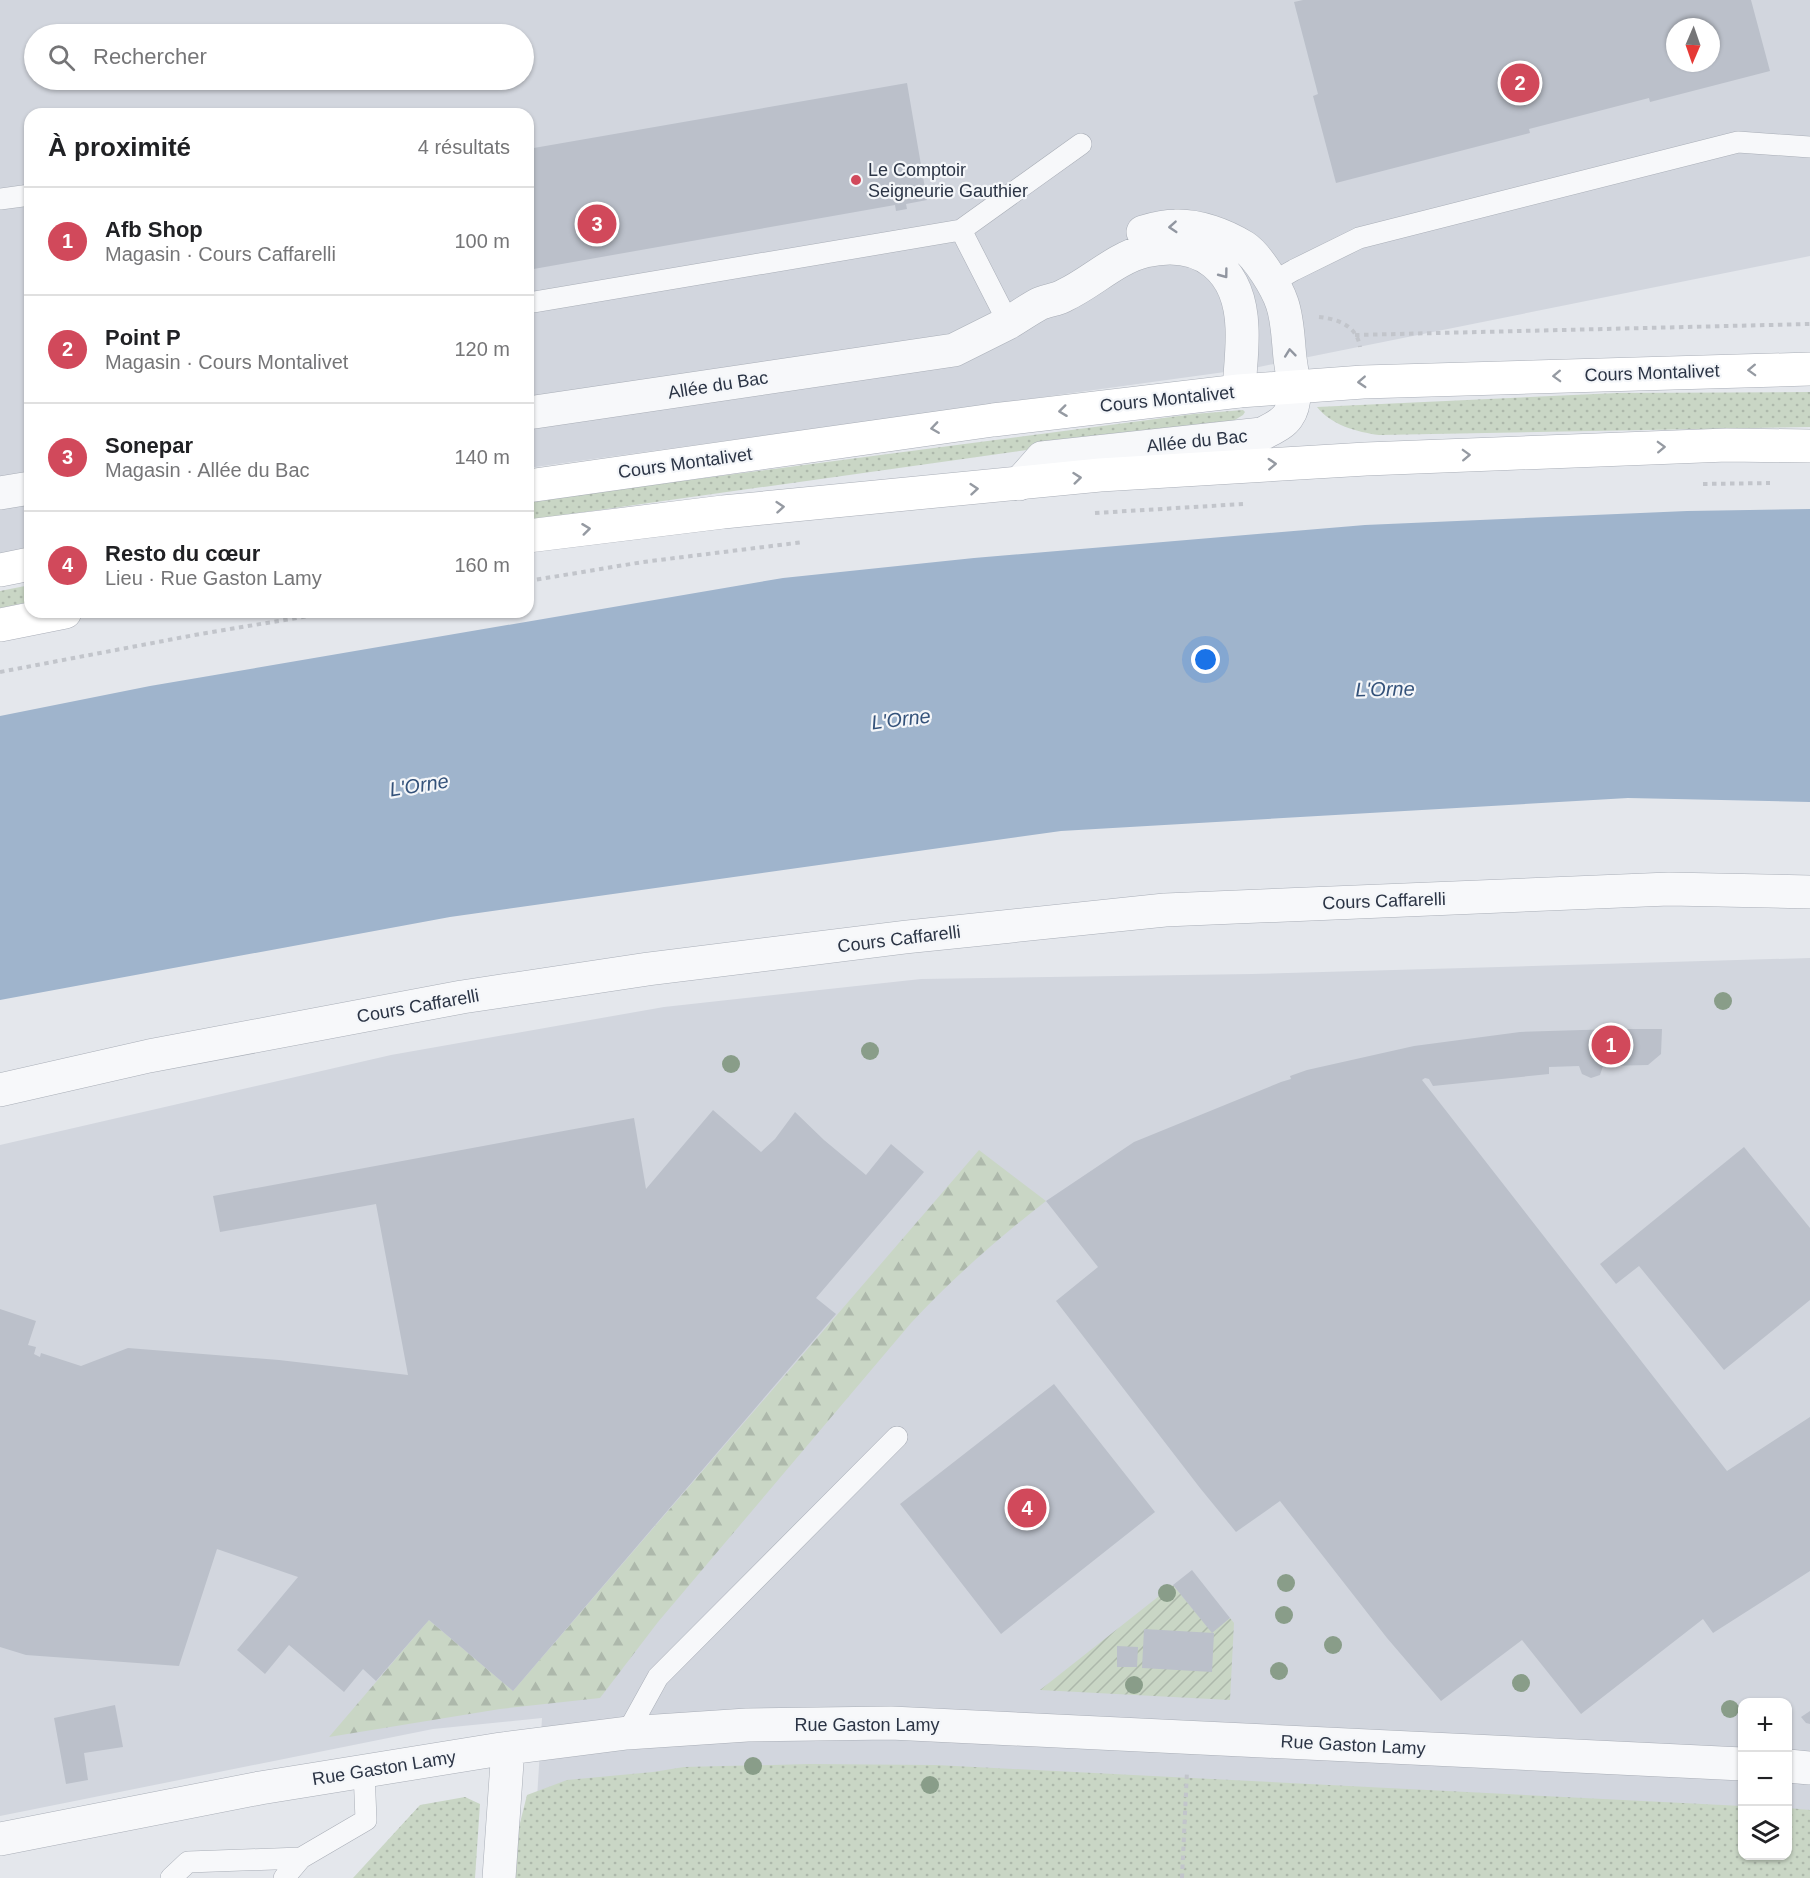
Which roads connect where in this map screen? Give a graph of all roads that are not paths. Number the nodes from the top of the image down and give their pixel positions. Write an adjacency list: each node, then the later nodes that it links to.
1 (1081, 144): 5 (lane)
2 (1810, 147): 6 (lane)
3 (24, 196): 4 (lane)
4 (0, 199)
5 (961, 230): 7 (lane); 9 (lane)
6 (1273, 282): 8 (street, Allée du Bac, one-way to 8); 11 (street, Allée du Bac, one-way to 6)
7 (534, 302)
8 (1041, 303): 9 (street, Allée du Bac); 12 (street, Allée du Bac, one-way to 12)
9 (1008, 322): 13 (street, Allée du Bac)
10 (1810, 369): 11 (main road, Cours Montalivet, one-way to 11)
11 (1293, 387): 12 (main road, Cours Montalivet); 15 (street, Allée du Bac)
12 (1239, 392): 16 (main road, Cours Montalivet, one-way to 16)
13 (534, 412)
14 (1810, 446): 15 (main road, one-way to 14)
15 (1019, 484): 19 (main road, one-way to 15)
16 (534, 485)
17 (24, 489): 18 (street)
18 (0, 493)
19 (534, 535)
20 (24, 565): 21 (main road)
21 (0, 570)
22 (35, 618): 23 (main road)
23 (0, 625)
24 (1810, 892): 25 (street, Cours Caffarelli)
25 (0, 1090)
26 (897, 1437): 27 (lane)
27 (627, 1733): 28 (street, Rue Gaston Lamy); 29 (street, Rue Gaston Lamy)
28 (508, 1748): 32 (street, Rue Gaston Lamy); 37 (street)
29 (1738, 1764)
30 (1792, 1766): 31 (street)
31 (1810, 1768)
32 (364, 1771): 33 (street, Rue Gaston Lamy); 34 (lane)
33 (0, 1839)
34 (301, 1858): 35 (lane); 36 (lane)
35 (171, 1878)
36 (284, 1878)
37 (499, 1878)

